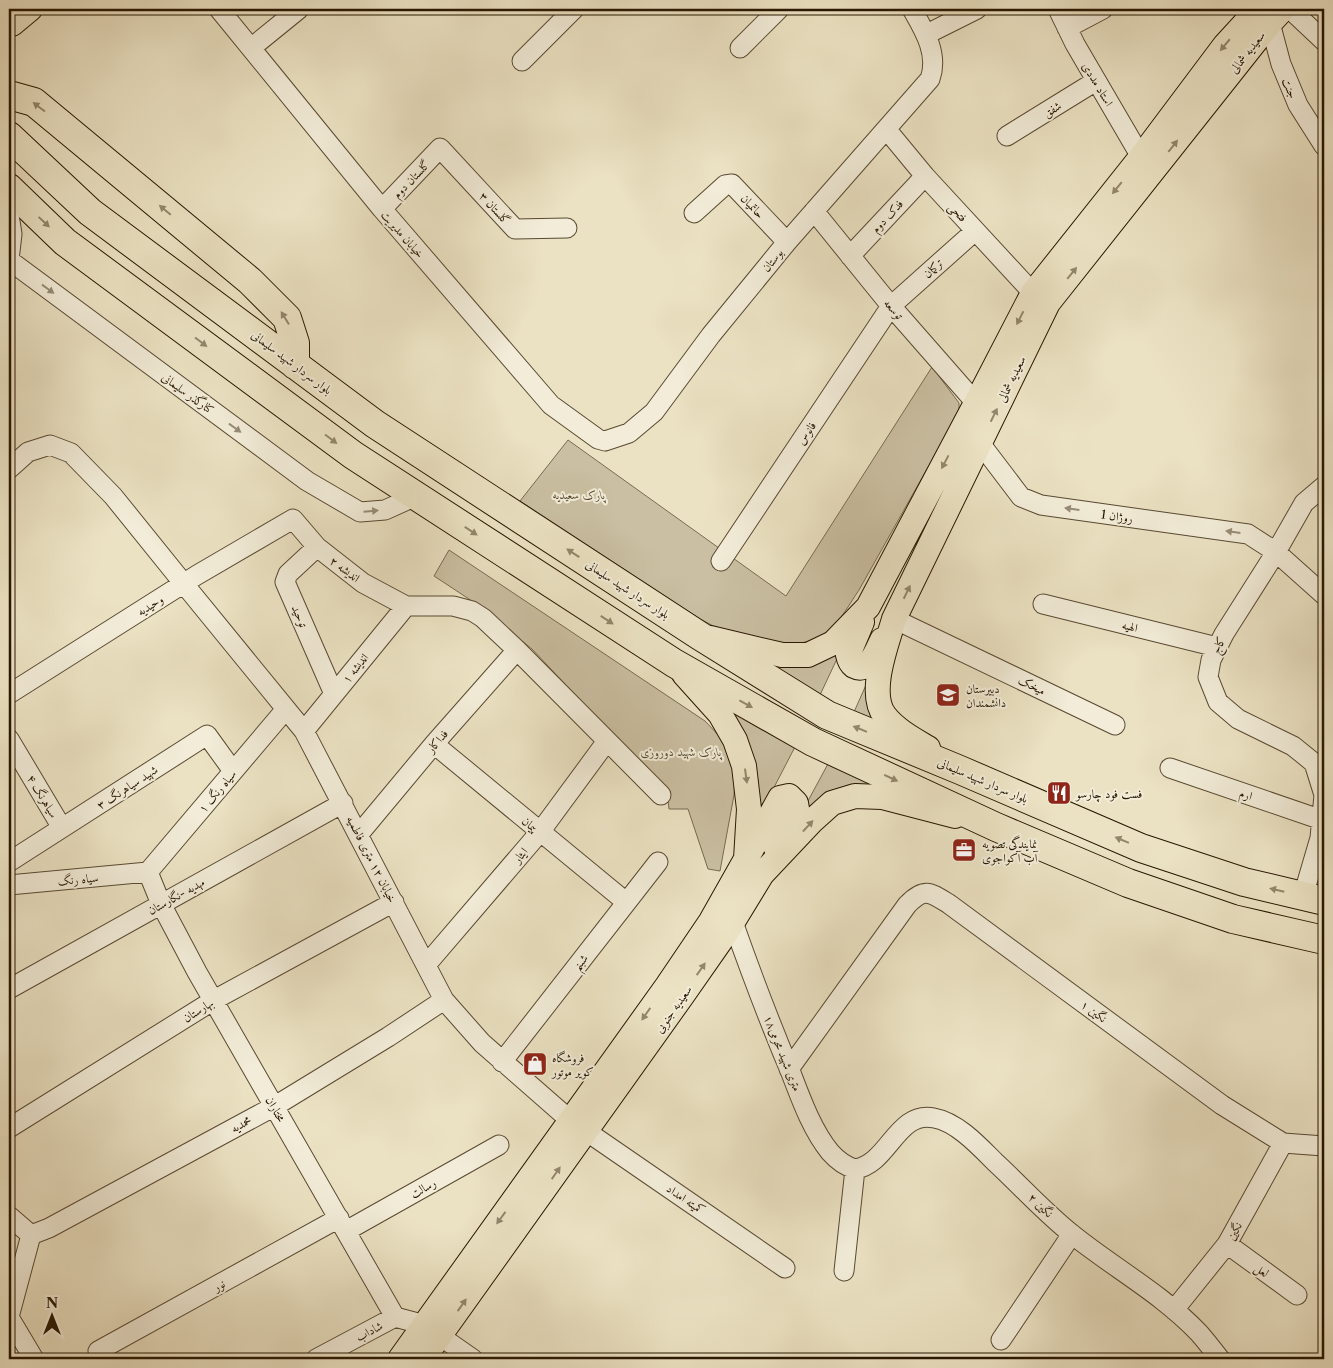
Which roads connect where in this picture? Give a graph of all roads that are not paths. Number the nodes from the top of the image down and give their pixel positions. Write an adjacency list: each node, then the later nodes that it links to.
1 (30, 9): 12 (main road)
2 (219, 9): 16 (street, خیابان مدیریت)
3 (299, 9): 16 (street)
4 (574, 9): 18 (street)
5 (779, 9): 17 (street)
6 (912, 9): 14 (street)
7 (977, 9): 14 (street)
8 (1058, 9): 13 (street, استاد مددی)
9 (1103, 9): 13 (street)
10 (1290, 9): 15 (street)
11 (1270, 14): 24 (street, جنت); 26 (main road, سعیدیه شمالی)
12 (12, 24)
13 (1067, 28): 19 (street, استاد مددی)
14 (926, 34): 21 (street, بوستان)
15 (1324, 41)
16 (250, 48): 29 (street, خیابان مدیریت)
17 (740, 48)
18 (522, 61)
19 (1096, 81): 23 (street, شفق); 26 (street, استاد مددی)
20 (9, 95): 44 (highway, one-way to 20)
21 (886, 130): 27 (street, فتحی); 30 (street, بوستان)
22 (9, 136): 35 (highway, بلوار سردار شهید سلیمانی)
23 (1007, 136)
24 (1324, 146)
25 (440, 148): 29 (street, گلستان دوم); 33 (street, گلستان ۳)
26 (1149, 163): 41 (main road, سعیدیه شمالی, one-way to 41); 47 (main road, سعیدیه شمالی, one-way to 26)
27 (925, 176): 34 (street, فتحی); 37 (street, فدک دوم)
28 (9, 188): 39 (highway, one-way to 39)
29 (382, 209): 46 (street, خیابان مدیریت)
30 (814, 211): 36 (street, بوستان); 37 (street, توسعه)
31 (694, 213): 36 (street, حاتمیان)
32 (9, 214): 38 (street, کنارگذر سلیمانی)
33 (567, 228)
34 (975, 231): 41 (street, فتحی); 42 (street, ترکمان)
35 (126, 239): 39 (highway); 40 (highway, بلوار سردار شهید سلیمانی)
36 (787, 242): 46 (street, بوستان)
37 (850, 256): 42 (street, توسعه)
38 (9, 260): 50 (street, کنارگذر سلیمانی, one-way to 50)
39 (113, 277): 43 (highway)
40 (196, 291): 43 (highway); 44 (highway, بلوار سردار شهید سلیمانی)
41 (1033, 293): 45 (main road, سعیدیه شمالی, one-way to 45)
42 (891, 306): 45 (street, توسعه); 54 (street, فانوس)
43 (176, 324): 50 (highway, one-way to 50)
44 (295, 365): 61 (highway, بلوار سردار شهید سلیمانی, one-way to 44)
45 (976, 403): 59 (main road, سعیدیه شمالی, one-way to 59)
46 (605, 441)
47 (980, 443): 53 (street, روژان 1, one-way to 47); 60 (main road, سعیدیه شمالی, one-way to 47)
48 (9, 469): 55 (street, خیابان ۱۲ متری فاطمیه)
49 (1324, 486): 53 (street, کاج)
50 (416, 496): 64 (highway, one-way to 64)
51 (294, 520): 52 (street, اندیشه ۲); 55 (street, وحیدیه)
52 (317, 547): 58 (street, اندیشه ۲); 66 (street, توحید)
53 (1276, 552): 56 (street, روژان 1); 62 (street, کاج)
54 (721, 561)
55 (184, 584): 65 (street, وحیدیه); 67 (street, خیابان ۱۲ متری فاطمیه)
56 (1324, 594)
57 (1043, 604): 62 (street, الهیه)
58 (406, 606): 63 (street); 66 (street, اندیشه ۱)
59 (868, 607): 60 (main road); 61 (main road, سعیدیه شمالی)
60 (894, 619): 68 (street, میخک); 74 (main road, سعیدیه شمالی)
61 (700, 636): 74 (highway, بلوار سردار شهید سلیمانی, one-way to 61)
62 (1217, 647): 76 (street, کاج)
63 (517, 650): 71 (street); 72 (street, فداکار)
64 (674, 664): 80 (highway, one-way to 80); 86 (main road, سعیدیه جنوبی, one-way to 86)
65 (9, 694)
66 (334, 694): 69 (street, اندیشه ۱)
67 (286, 709): 69 (street, خیابان ۱۲ متری فاطمیه); 75 (street, سیاه رنگ ۱)
68 (1115, 725)
69 (304, 731): 78 (street, خیابان ۱۲ متری فاطمیه)
70 (9, 739): 81 (street, سیاهرنگ ۴)
71 (607, 740): 77 (street); 82 (street, ایثار)
72 (434, 744): 82 (street, پیمان); 83 (street, فداکار)
73 (1170, 768): 79 (street, ارم)
74 (960, 770): 89 (highway, بلوار سردار شهید سلیمانی, one-way to 74)
75 (233, 771): 81 (street, شهید سیاهرنگ ۳); 87 (street, سیاه رنگ ۱)
76 (1322, 777): 79 (street)
77 (660, 795)
78 (343, 803): 83 (street, خیابان ۱۲ متری فاطمیه); 92 (street, مهدیه -نگارستان)
79 (1323, 808): 89 (street)
80 (996, 826): 86 (main road, سعیدیه جنوبی, one-way to 80); 94 (highway)
81 (62, 828): 84 (street, شهید سیاهرنگ ۳)
82 (540, 832): 91 (street, پیمان); 95 (street, ایثار)
83 (359, 834): 90 (street, خیابان ۱۲ متری فاطمیه)
84 (9, 862)
85 (658, 862): 91 (street, شبنم)
86 (754, 866): 93 (main road, سعیدیه جنوبی); 102 (main road, سعیدیه جنوبی, one-way to 102)
87 (148, 872): 88 (street, سیاه رنگ); 92 (street, مختاران)
88 (9, 885)
89 (1314, 898)
90 (394, 902): 95 (street, خیابان ۱۲ متری فاطمیه); 97 (street, بهارستان)
91 (626, 902): 99 (street, شبنم)
92 (161, 904): 96 (street, مهدیه -نگارستان); 97 (street, مختاران)
93 (733, 922): 100 (street, ۱۸متری شهید محرمی); 102 (main road, سعیدیه جنوبی, one-way to 93)
94 (1324, 940)
95 (426, 965): 98 (street, خیابان ۱۲ متری فاطمیه)
96 (9, 989)
97 (214, 1000): 101 (street, مختاران); 103 (street, بهارستان)
98 (444, 1000): 99 (street, خیابان ۱۲ متری فاطمیه); 101 (street, محمدیه)
99 (502, 1062): 102 (street, خیابان ۱۲ متری فاطمیه)
100 (789, 1069): 104 (street, نگین ۱); 107 (street, ۱۸متری شهید محرمی)
101 (274, 1106): 109 (street, مختاران); 111 (street, محمدیه)
102 (578, 1126): 113 (street, کمیته امداد); 119 (main road, سعیدیه جنوبی)
103 (9, 1128)
104 (1283, 1143): 106 (street); 112 (street, نگین)
105 (500, 1144): 109 (street, رسالت)
106 (1324, 1146)
107 (855, 1169): 110 (street, نگین ۲); 114 (street)
108 (9, 1216): 111 (street)
109 (343, 1225): 118 (street, مختاران); 121 (street, نور)
110 (1072, 1234): 116 (street, نگین ۲); 120 (street)
111 (31, 1235): 117 (street)
112 (1227, 1244): 115 (street, لعل); 116 (street, نگین)
113 (785, 1268)
114 (844, 1271)
115 (1297, 1295)
116 (1174, 1310): 127 (street, نگین ۲)
117 (9, 1317): 122 (street)
118 (395, 1317): 119 (street); 123 (street, شاداب)
119 (432, 1330): 124 (main road, سعیدیه جنوبی); 125 (main road, سعیدیه جنوبی); 126 (street)
120 (1001, 1340)
121 (98, 1351)
122 (34, 1359)
123 (316, 1359)
124 (400, 1359)
125 (423, 1359)
126 (473, 1359)
127 (1220, 1359)

